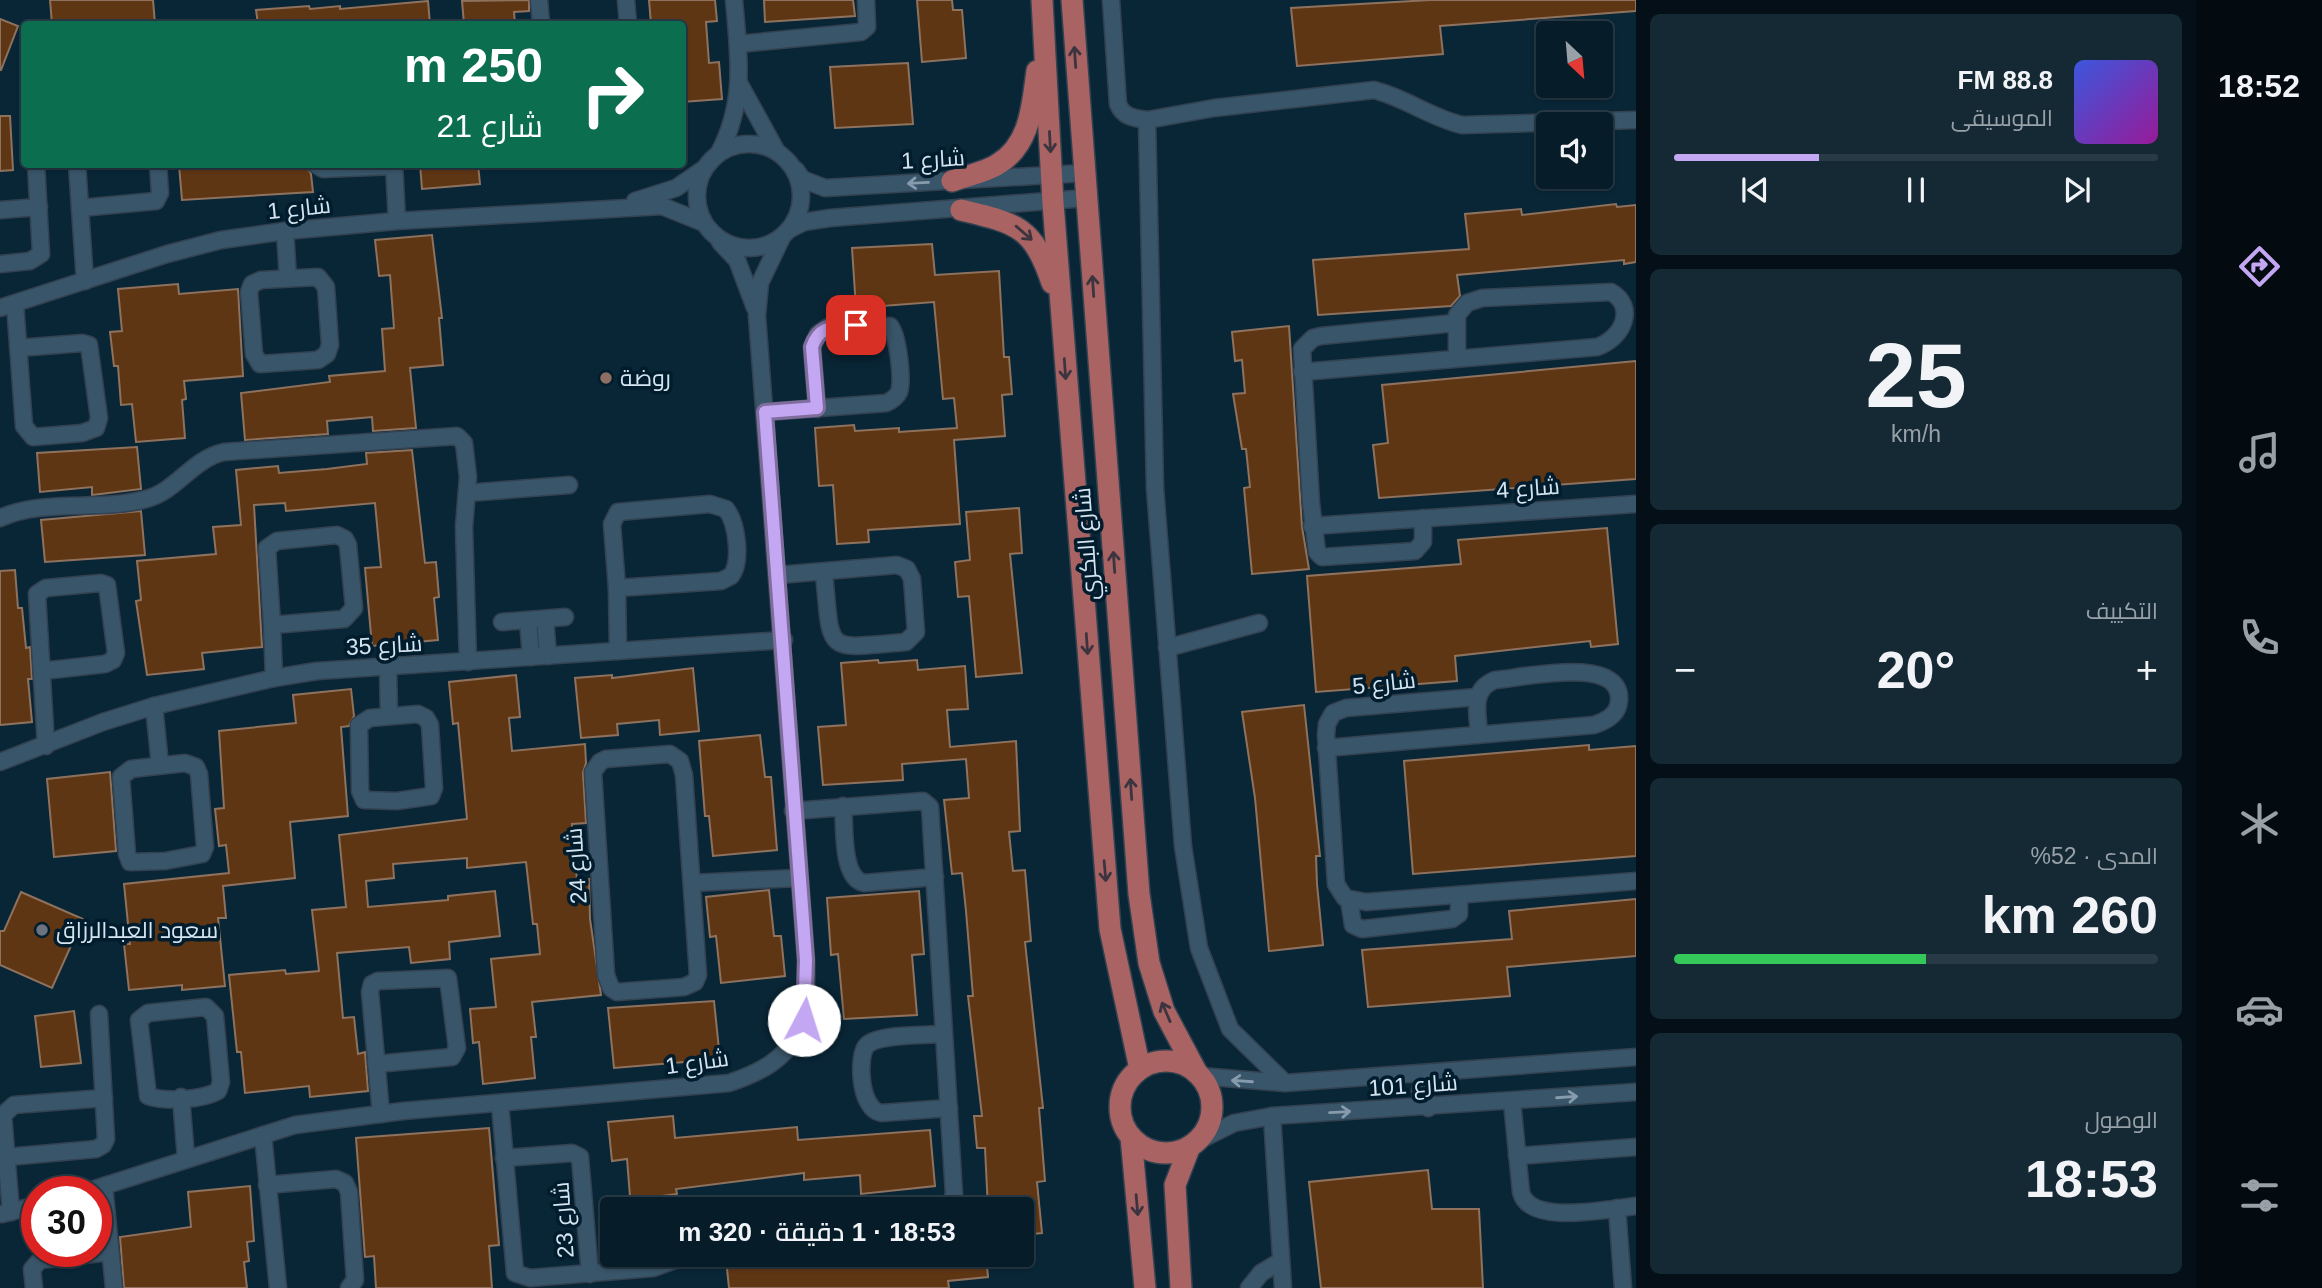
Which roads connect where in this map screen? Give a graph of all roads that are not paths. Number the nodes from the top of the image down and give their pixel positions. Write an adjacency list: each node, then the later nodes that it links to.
1 (538, 0): 8 (street)
2 (626, 0): 9 (street)
3 (734, 0): 10 (street)
4 (866, 0): 10 (street)
5 (1072, 0): 24 (main road, شارع البكري, one-way to 5)
6 (1111, 0): 12 (street)
7 (1043, 10): 25 (main road, شارع البكري, one-way to 25); 26 (main road)
8 (541, 21)
9 (628, 21)
10 (738, 44): 11 (street)
11 (737, 80): 14 (street); 15 (street)
12 (1147, 120): 13 (street); 68 (street)
13 (1636, 120)
14 (777, 152): 15 (street); 16 (street)
15 (719, 153): 23 (street)
16 (792, 166): 26 (street, شارع 1, one-way to 16); 37 (street)
17 (36, 168): 29 (street)
18 (77, 168): 30 (street)
19 (158, 168): 30 (street)
20 (322, 168): 21 (street)
21 (342, 168)
22 (394, 168): 34 (street)
23 (705, 168): 31 (street, شارع 1); 35 (street)
24 (1084, 173): 25 (street, شارع 1); 27 (main road, شارع البكري)
25 (1052, 175): 26 (street, شارع 1); 28 (main road, شارع البكري)
26 (952, 181)
27 (1086, 198): 28 (street); 99 (main road, شارع البكري, one-way to 27)
28 (1053, 203): 33 (street); 43 (main road, شارع البكري)
29 (39, 207): 32 (street); 39 (street)
30 (80, 208): 41 (street)
31 (612, 208): 34 (street, شارع 1); 35 (street, شارع 1)
32 (0, 210)
33 (961, 210): 37 (street); 43 (main road, one-way to 43)
34 (397, 220): 36 (street, شارع 1)
35 (704, 223): 38 (street)
36 (285, 231): 40 (street); 41 (street, شارع 1)
37 (786, 233): 38 (street); 45 (street, شارع 1)
38 (716, 237): 45 (street, شارع 1)
39 (0, 264)
40 (288, 278): 40 (street)
41 (85, 281): 42 (street, شارع 1)
42 (8, 306): 47 (street)
43 (1061, 309): 97 (main road, شارع البكري, one-way to 97)
44 (1632, 314): 46 (street); 48 (street)
45 (757, 316): 51 (street, شارع 1)
46 (1455, 323): 48 (street); 49 (street)
47 (18, 348): 47 (street)
48 (1457, 358): 49 (street)
49 (1302, 372): 57 (street)
50 (817, 408): 50 (street); 51 (street)
51 (765, 412): 59 (street, شارع 1)
52 (569, 485): 53 (street)
53 (467, 493): 56 (street); 72 (street)
54 (1636, 504): 55 (street, شارع 4)
55 (1423, 518): 57 (street, شارع 4); 57 (street)
56 (0, 519)
57 (1312, 526)
58 (824, 573): 58 (street); 59 (street)
59 (778, 575): 67 (street, شارع 1)
60 (617, 587): 60 (street); 69 (street)
61 (565, 617): 62 (street)
62 (545, 619): 63 (street); 70 (street)
63 (528, 620): 64 (street); 71 (street)
64 (502, 622)
65 (1259, 623): 68 (street)
66 (272, 625): 66 (street); 75 (street)
67 (783, 640): 69 (street, شارع 35); 86 (street, شارع 1)
68 (1167, 648): 100 (street)
69 (618, 651): 70 (street, شارع 35)
70 (548, 656): 71 (street, شارع 35)
71 (531, 657): 72 (street, شارع 35)
72 (468, 662): 73 (street, شارع 35)
73 (388, 668): 75 (street, شارع 35); 79 (street)
74 (42, 671): 74 (street); 81 (street)
75 (274, 678): 78 (street, شارع 35)
76 (1477, 697): 77 (street, شارع 5); 80 (street); 82 (street, شارع 5)
77 (1628, 697): 80 (street, شارع 5)
78 (154, 706): 81 (street, شارع 35); 84 (street)
79 (389, 716): 79 (street)
80 (1479, 735): 82 (street, شارع 5)
81 (46, 746): 83 (street, شارع 35)
82 (1326, 748): 92 (street, شارع 5)
83 (0, 762)
84 (160, 765): 84 (street)
85 (843, 806): 86 (street); 87 (street); 87 (street)
86 (793, 811): 88 (street, شارع 1)
87 (935, 877): 94 (street)
88 (798, 878): 90 (street); 105 (street, شارع 1)
89 (1636, 881): 91 (street)
90 (692, 883): 90 (street, شارع 24)
91 (1459, 895): 92 (street); 92 (street, شارع 5)
92 (1349, 900)
93 (99, 1014): 103 (street)
94 (943, 1034): 106 (street); 106 (street)
95 (1636, 1057): 98 (street, شارع 101)
96 (376, 1064): 96 (street); 108 (street)
97 (1140, 1069): 99 (main road); 111 (main road)
98 (1427, 1073): 100 (street, شارع 101); 107 (street)
99 (1198, 1074): 100 (street, شارع 101, one-way to 99); 112 (main road)
100 (1285, 1083)
101 (1636, 1092): 104 (street, شارع 101, one-way to 101)
102 (181, 1097): 102 (street); 116 (street)
103 (104, 1098): 115 (street); 115 (street)
104 (1512, 1101): 107 (street, شارع 101); 114 (street)
105 (500, 1104): 108 (street, شارع 1); 117 (street, شارع 23)
106 (949, 1108): 120 (street)
107 (1428, 1108): 109 (street, شارع 101, one-way to 107)
108 (381, 1114): 110 (street, شارع 1)
109 (1272, 1116): 112 (street, شارع 101); 124 (street)
110 (263, 1135): 116 (street, شارع 1); 119 (street)
111 (1131, 1137): 112 (main road); 133 (main road, one-way to 133)
112 (1194, 1143): 134 (main road)
113 (1636, 1147): 114 (street)
114 (1517, 1156): 122 (street)
115 (7, 1157): 123 (street)
116 (186, 1158): 118 (street, شارع 1)
117 (504, 1158): 128 (street, شارع 23); 128 (street, شارع 23)
118 (112, 1183)
119 (267, 1185): 131 (street); 132 (street)
120 (953, 1197)
121 (1636, 1206): 122 (street)
122 (1617, 1208): 137 (street)
123 (5, 1213)
124 (1281, 1261): 135 (street); 136 (street)
125 (34, 1267): 129 (street)
126 (112, 1267): 130 (street)
127 (656, 1267): 128 (street, شارع 23)
128 (590, 1274)
129 (34, 1288)
130 (114, 1288)
131 (278, 1288)
132 (349, 1288)
133 (1145, 1288)
134 (1181, 1288)
135 (1249, 1288)
136 (1283, 1288)
137 (1623, 1288)

